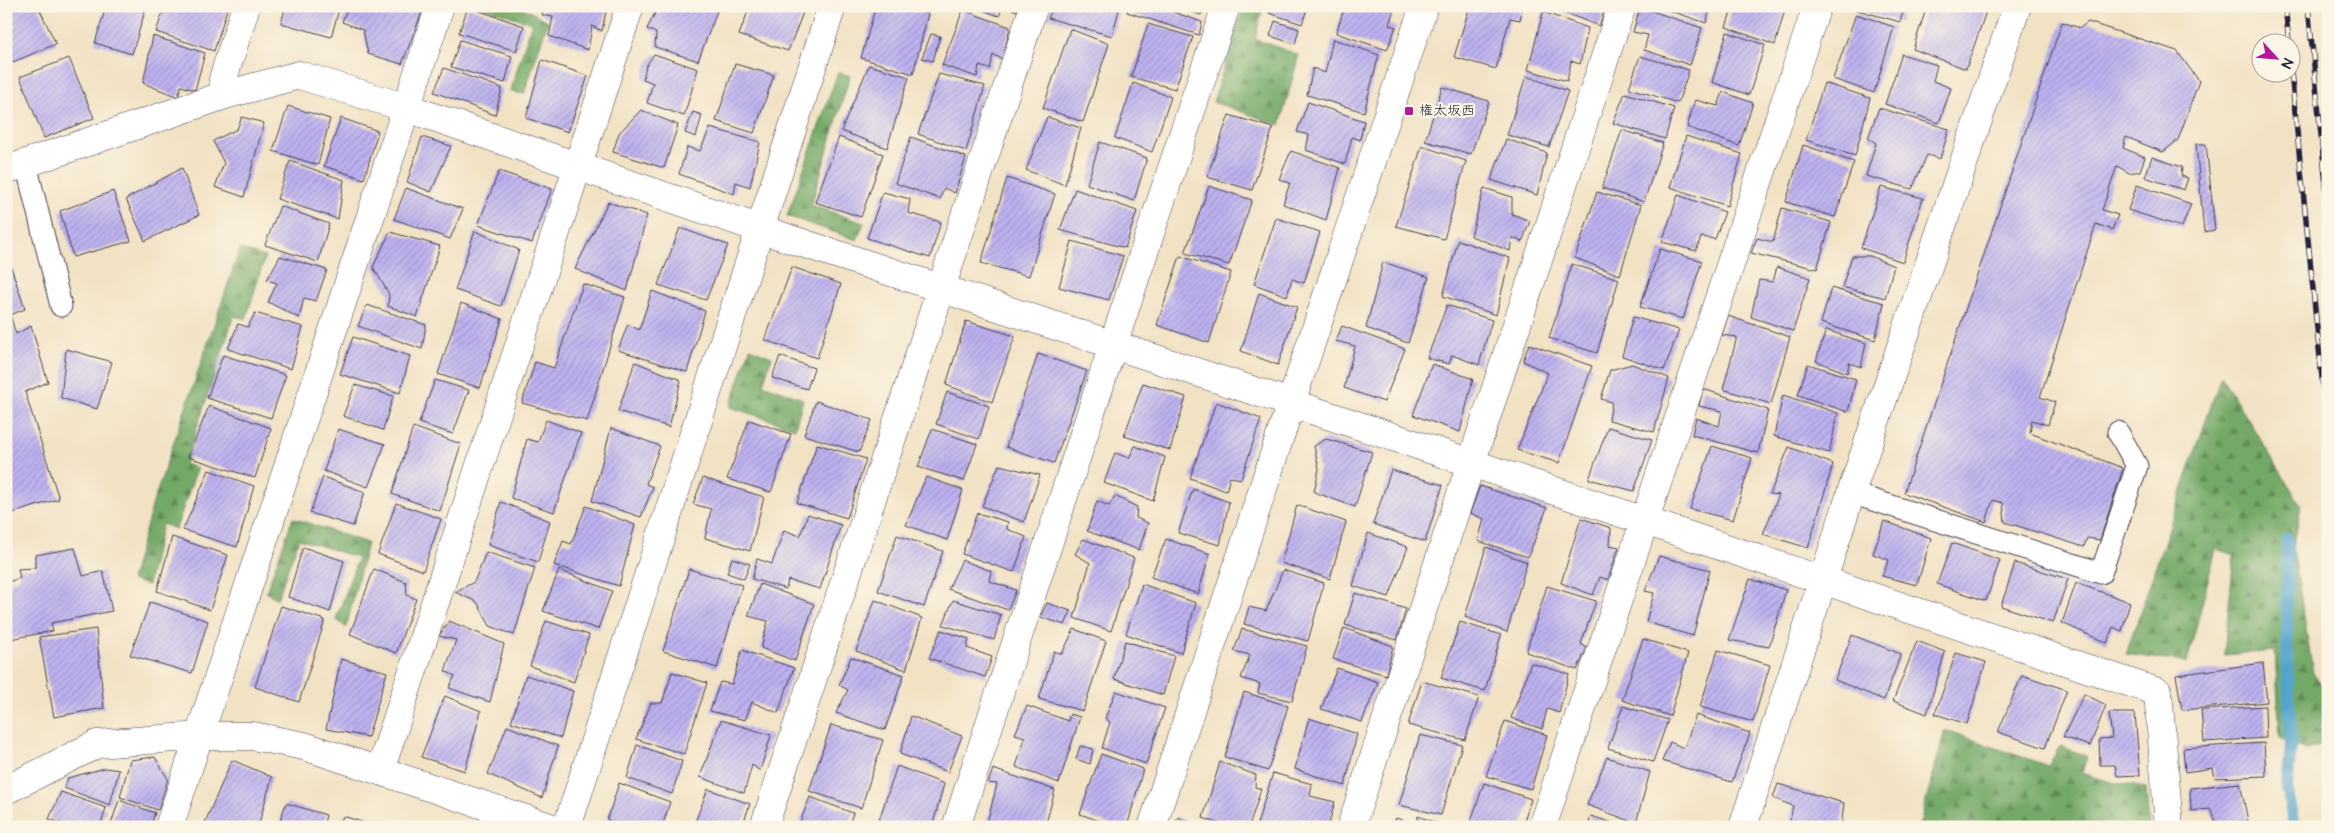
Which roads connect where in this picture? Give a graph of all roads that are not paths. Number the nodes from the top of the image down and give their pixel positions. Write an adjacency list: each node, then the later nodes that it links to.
1 (246, 6): 11 (street)
2 (440, 6): 12 (street)
3 (630, 6): 14 (street)
4 (832, 6): 15 (street)
5 (1034, 6): 16 (street)
6 (1226, 6): 18 (street)
7 (1424, 6): 19 (street)
8 (1622, 6): 21 (street)
9 (1817, 6): 23 (street)
10 (2017, 6): 22 (street)
11 (226, 95): 12 (street); 13 (street)
12 (407, 108): 14 (street); 25 (street)
13 (13, 163): 17 (lane)
14 (578, 166): 15 (street); 26 (street)
15 (759, 229): 16 (street); 30 (street)
16 (942, 289): 18 (street); 31 (street)
17 (61, 306)
18 (1112, 345): 19 (street); 32 (street)
19 (1291, 403): 21 (street); 33 (street)
20 (2118, 432): 22 (lane)
21 (1470, 464): 23 (street); 34 (street)
22 (1851, 493): 24 (street)
23 (1644, 520): 24 (street); 35 (street)
24 (1824, 581): 36 (street); 37 (street)
25 (200, 736): 26 (street); 27 (street); 28 (street)
26 (380, 771): 29 (street)
27 (6, 790)
28 (169, 827)
29 (550, 827)
30 (567, 827)
31 (764, 827)
32 (956, 827)
33 (1152, 827)
34 (1351, 827)
35 (1542, 827)
36 (1743, 827)
37 (2169, 827)

